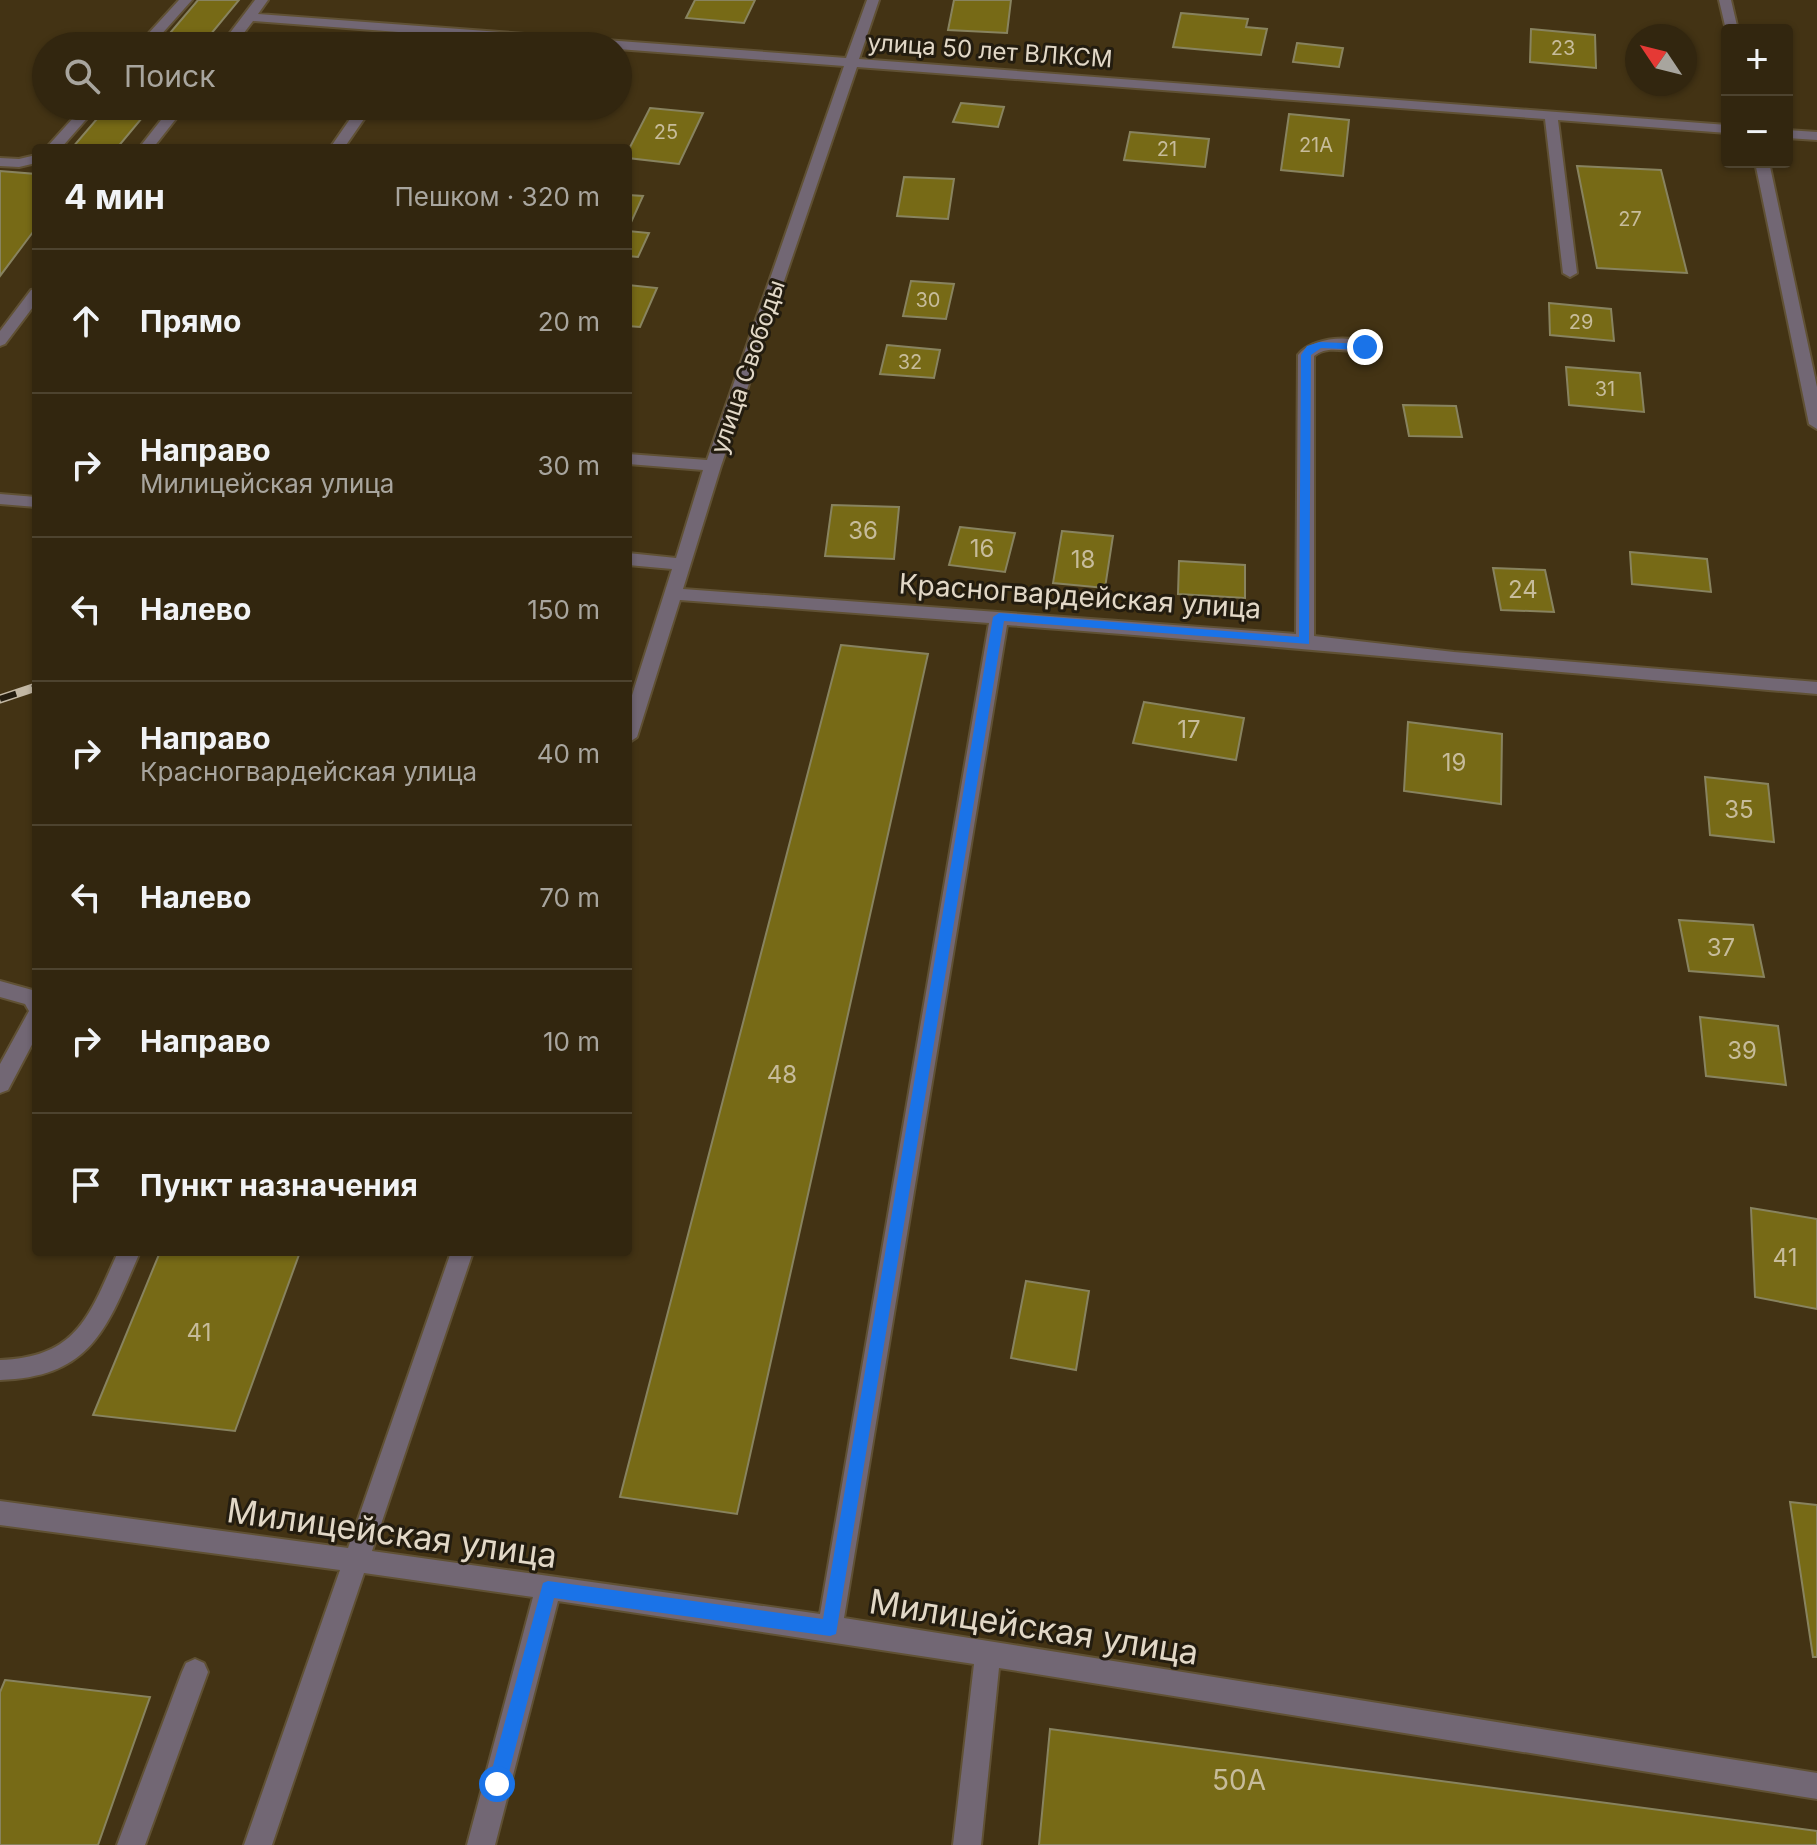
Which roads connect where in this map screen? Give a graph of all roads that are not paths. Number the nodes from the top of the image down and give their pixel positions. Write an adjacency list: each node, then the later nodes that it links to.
1 (186, 0): 8 (street)
2 (262, 0): 5 (street)
3 (873, 0): 12 (street, улица Свободы)
4 (1725, 0): 6 (street)
5 (250, 17): 7 (street, улица 50 лет ВЛКСМ); 9 (street)
6 (1731, 24)
7 (418, 30): 10 (street, улица 50 лет ВЛКСМ)
8 (157, 32)
9 (238, 32)
10 (444, 32)
11 (632, 46): 12 (street, улица 50 лет ВЛКСМ)
12 (854, 63): 13 (street, улица 50 лет ВЛКСМ); 33 (street, улица Свободы)
13 (1551, 116): 17 (street, улица 50 лет ВЛКСМ); 26 (street)
14 (78, 120): 20 (street)
15 (168, 120): 21 (street)
16 (356, 120): 22 (street)
17 (1721, 129)
18 (1793, 134): 19 (street)
19 (1817, 136)
20 (57, 144)
21 (149, 144)
22 (340, 144)
23 (32, 160): 24 (street)
24 (0, 162)
25 (1764, 168): 30 (street)
26 (1570, 273)
27 (32, 298): 28 (street)
28 (0, 341)
29 (1365, 347): 40 (street)
30 (1810, 353): 31 (street)
31 (1817, 424)
32 (632, 459): 33 (street)
33 (713, 466): 37 (street, улица Свободы)
34 (0, 499): 35 (street)
35 (32, 502)
36 (632, 559): 37 (street)
37 (683, 564): 38 (street, улица Свободы)
38 (673, 594): 39 (street, Красногвардейская улица); 42 (street, улица Свободы)
39 (999, 617): 40 (street, Красногвардейская улица); 53 (street)
40 (1305, 641): 41 (street, Красногвардейская улица)
41 (1817, 688)
42 (632, 724)
43 (0, 989): 44 (street)
44 (32, 999)
45 (32, 1024): 46 (street)
46 (0, 1084)
47 (127, 1256): 49 (street)
48 (461, 1256): 51 (street)
49 (0, 1370)
50 (0, 1513): 51 (street, Милицейская улица)
51 (358, 1562): 52 (street, Милицейская улица); 58 (street)
52 (548, 1589): 53 (street, Милицейская улица); 59 (street)
53 (830, 1628): 54 (street, Милицейская улица)
54 (988, 1654): 56 (street, Милицейская улица); 60 (street)
55 (195, 1672): 57 (street)
56 (1817, 1786)
57 (131, 1845)
58 (258, 1845)
59 (481, 1845)
60 (967, 1845)

